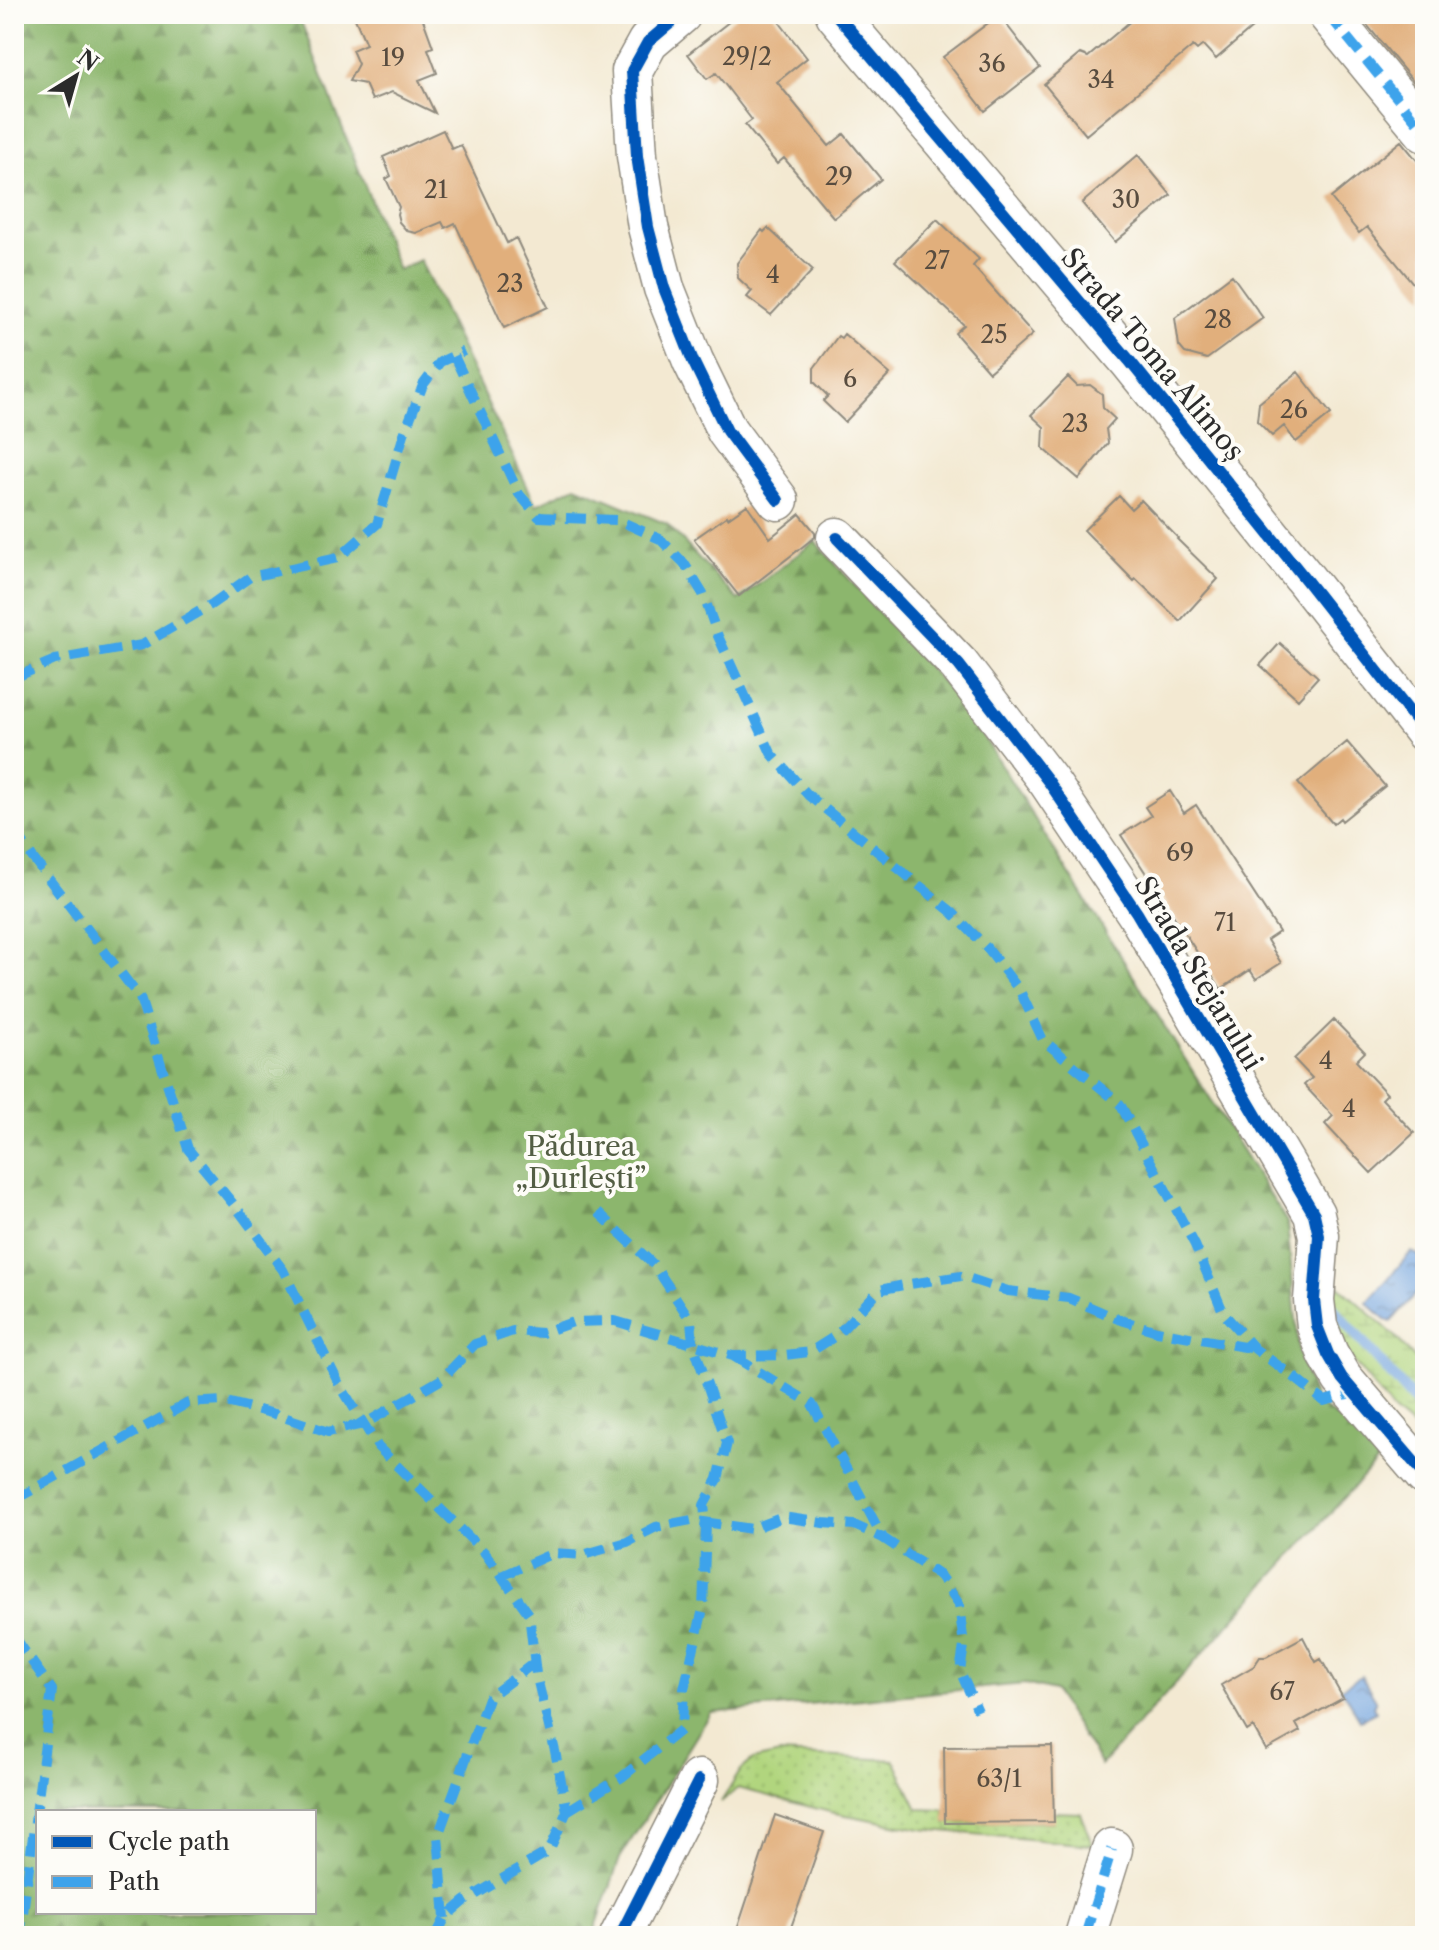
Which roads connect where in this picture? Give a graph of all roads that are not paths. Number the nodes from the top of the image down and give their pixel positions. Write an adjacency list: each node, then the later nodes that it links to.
1 (681, 14): 5 (street)
2 (836, 14): 7 (street, Strada Toma Alimoș)
3 (1328, 14): 4 (street)
4 (1425, 132)
5 (778, 500)
6 (837, 538): 8 (street, Strada Stejarului)
7 (1425, 732)
8 (1425, 1475)
9 (699, 1780): 11 (street)
10 (1112, 1849): 12 (street)
11 (620, 1936)
12 (1085, 1936)

